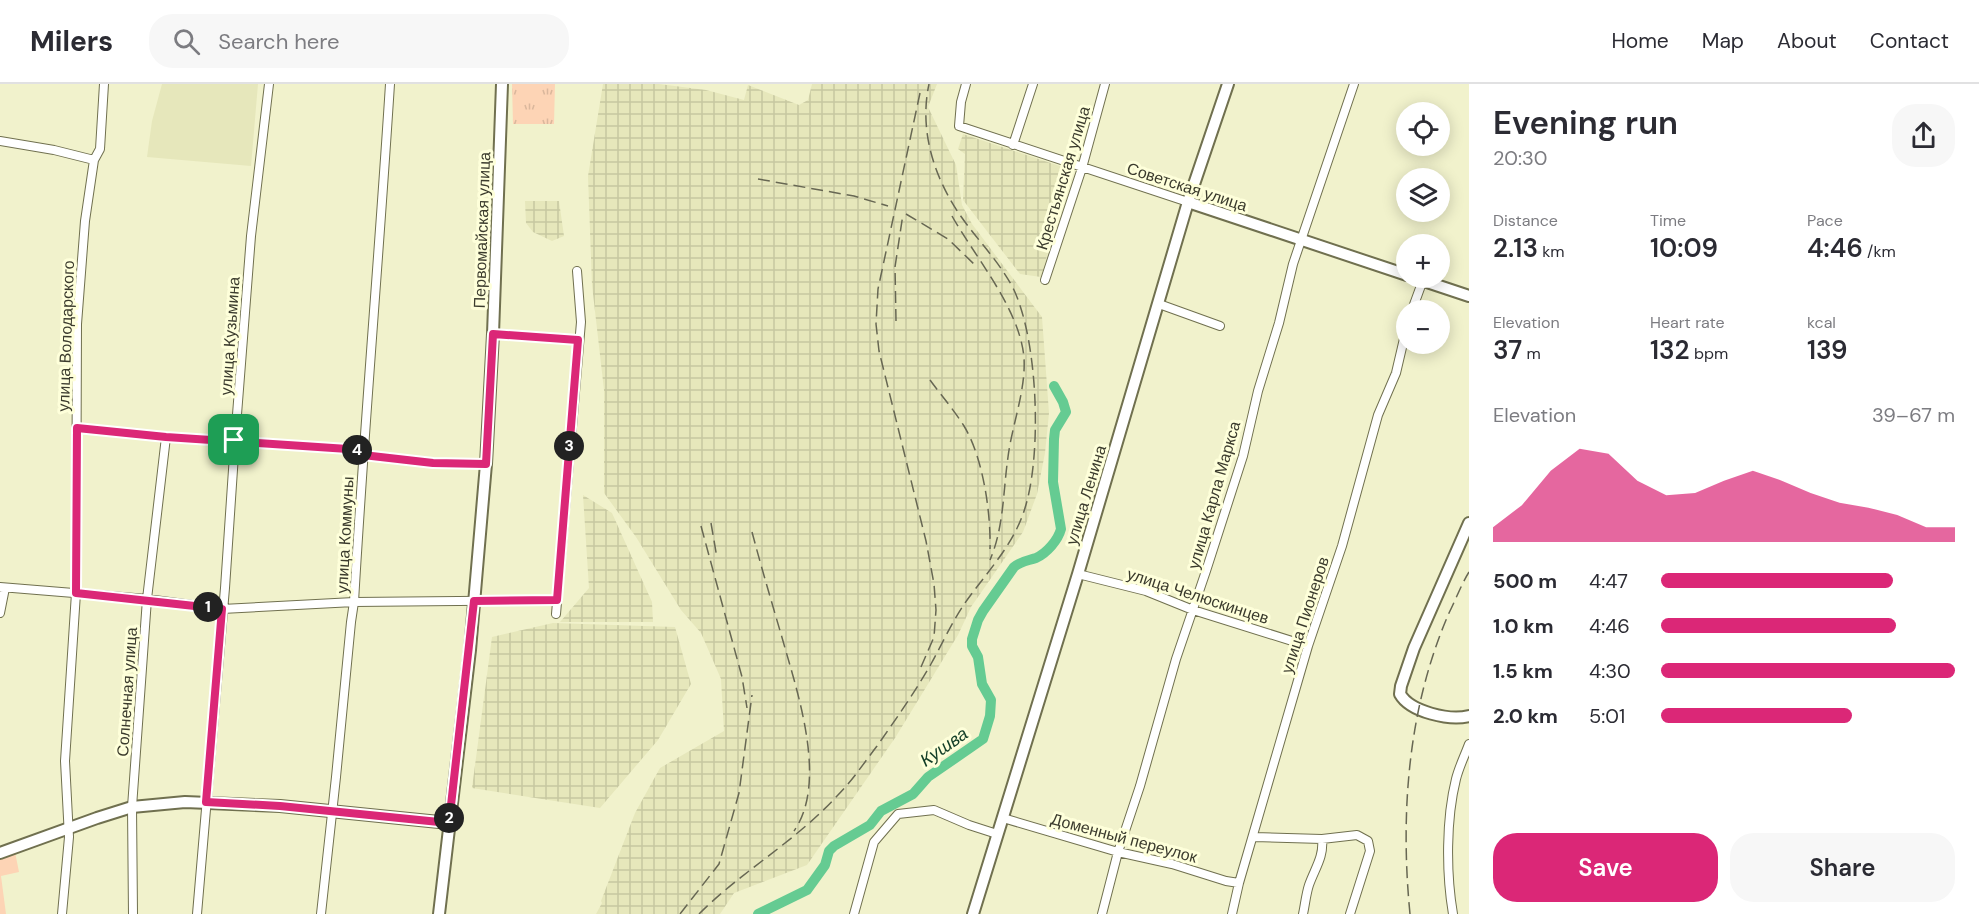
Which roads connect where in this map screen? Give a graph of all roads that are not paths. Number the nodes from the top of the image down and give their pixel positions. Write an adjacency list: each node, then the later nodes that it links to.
1 (104, 84): 12 (street, улица Володарского)
2 (269, 84): 28 (street, улица Кузьмина)
3 (390, 84): 29 (street, улица Коммуны)
4 (502, 84): 23 (main road, Первомайская улица)
5 (966, 84): 11 (street, Советская улица)
6 (1032, 84): 11 (street)
7 (1105, 84): 13 (street, Крестьянская улица)
8 (1228, 84): 14 (main road, улица Ленина)
9 (1354, 84): 15 (street, улица Карла Маркса)
10 (0, 141): 12 (street)
11 (1013, 144): 13 (street, Советская улица)
12 (94, 160): 26 (street, улица Володарского)
13 (1082, 168): 14 (street, Советская улица); 18 (street, Крестьянская улица)
14 (1188, 202): 15 (main road, Советская улица); 21 (main road, улица Ленина)
15 (1301, 241): 17 (main road, Советская улица); 40 (street, улица Карла Маркса)
16 (577, 271): 24 (street)
17 (1396, 271)
18 (1045, 280)
19 (1445, 288): 20 (main road)
20 (1469, 296)
21 (1159, 304): 22 (street); 32 (main road, улица Ленина)
22 (1220, 326)
23 (493, 334): 24 (street); 30 (main road, Первомайская улица)
24 (578, 340): 36 (street)
25 (1400, 354): 43 (street, улица Пионеров)
26 (77, 428): 27 (street); 34 (street, улица Володарского)
27 (166, 437): 28 (street); 35 (street, Солнечная улица)
28 (234, 440): 29 (street); 39 (street, улица Кузьмина)
29 (363, 453): 30 (street); 38 (street, улица Коммуны)
30 (486, 464): 37 (main road, Первомайская улица)
31 (1469, 523): 44 (main road)
32 (1078, 574): 40 (street, улица Челюскинцев); 49 (main road, улица Ленина)
33 (2, 588): 34 (street); 41 (street)
34 (76, 593): 35 (street); 51 (street, улица Володарского)
35 (147, 599): 39 (street); 47 (street, Солнечная улица)
36 (557, 600): 37 (street); 42 (street)
37 (474, 601): 38 (street); 50 (main road, Первомайская улица)
38 (354, 602): 39 (street); 48 (street, улица Коммуны)
39 (222, 609): 46 (street, улица Кузьмина)
40 (1193, 610): 43 (street, улица Челюскинцев); 55 (street, улица Карла Маркса)
41 (0, 613)
42 (556, 614)
43 (1308, 646): 53 (street, улица Пионеров)
44 (1469, 716)
45 (1469, 744): 69 (street)
46 (206, 802): 47 (main road); 48 (main road); 60 (street, улица Кузьмина)
47 (132, 807): 51 (main road); 59 (street, Солнечная улица)
48 (331, 812): 50 (main road); 61 (street, улица Коммуны)
49 (1002, 818): 52 (main road, улица Ленина); 55 (street, Доменный переулок)
50 (449, 823): 62 (main road, Первомайская улица)
51 (68, 829): 56 (main road); 58 (street, улица Володарского)
52 (997, 834): 63 (street); 64 (main road, улица Ленина)
53 (1254, 837): 54 (street); 57 (street, улица Пионеров)
54 (1322, 838): 67 (street); 68 (street)
55 (1118, 852): 57 (street, Доменный переулок); 65 (street, улица Карла Маркса)
56 (0, 853)
57 (1239, 883): 66 (street, улица Пионеров)
58 (62, 914)
59 (133, 914)
60 (197, 914)
61 (321, 914)
62 (439, 914)
63 (854, 914)
64 (973, 914)
65 (1102, 914)
66 (1233, 914)
67 (1303, 914)
68 (1350, 914)
69 (1453, 914)

